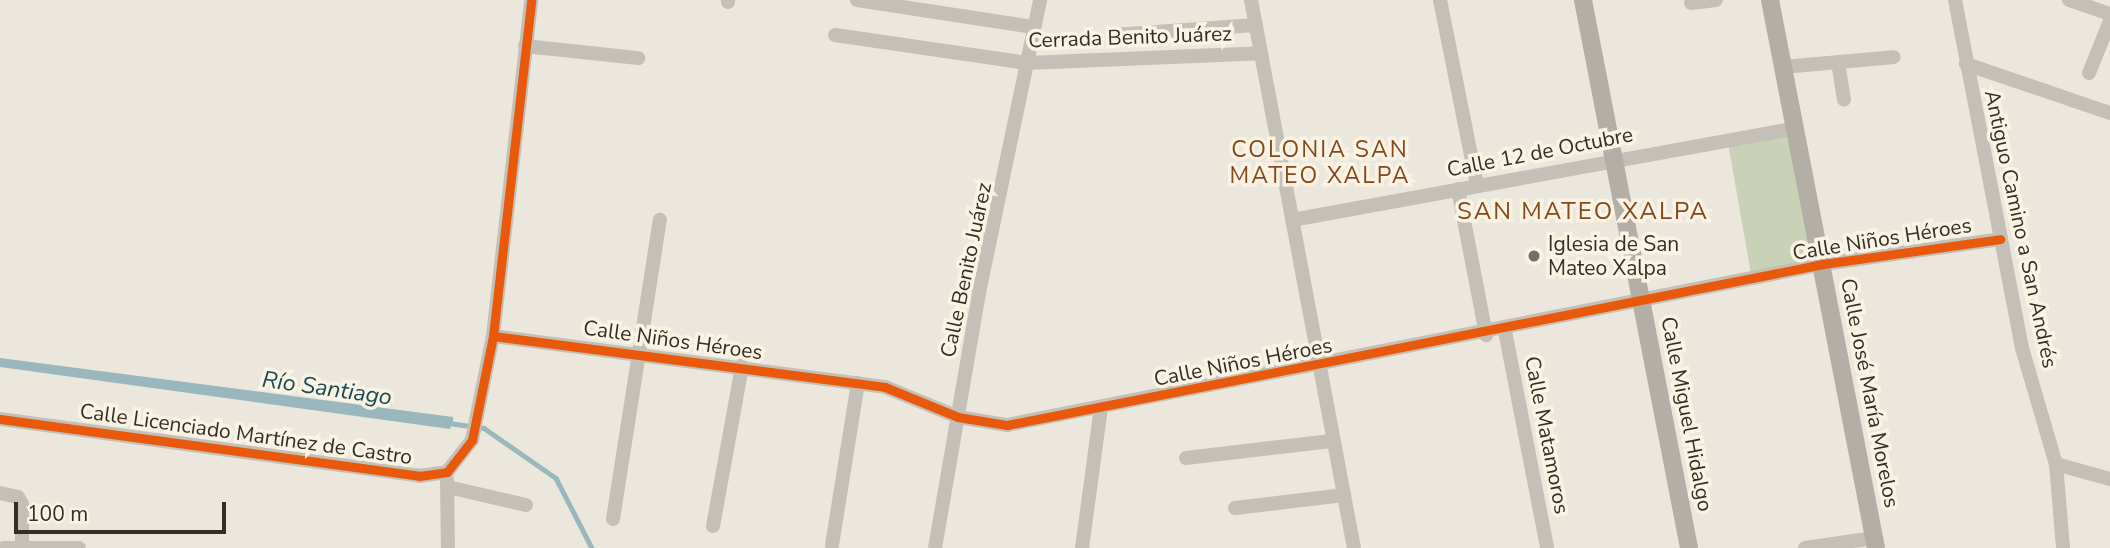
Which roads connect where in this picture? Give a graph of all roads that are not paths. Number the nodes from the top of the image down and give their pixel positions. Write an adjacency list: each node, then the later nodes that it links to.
1 (531, 0): 18 (street)
2 (857, 0): 15 (street)
3 (1041, 0): 15 (street, Calle Benito Juárez)
4 (1251, 0): 14 (street)
5 (1440, 0): 31 (street)
6 (1583, 0): 30 (main road, Calle Miguel Hidalgo)
7 (1716, 0): 11 (street)
8 (1770, 0): 25 (main road, Calle José María Morelos)
9 (1955, 0): 24 (street, Antiguo Camino a San Andrés)
10 (2069, 0): 12 (street)
11 (1691, 3)
12 (2110, 14)
13 (2110, 21): 26 (street)
14 (1256, 25): 17 (street); 19 (street)
15 (1034, 27): 23 (street, Calle Benito Juárez)
16 (835, 35): 23 (street, Cerrada Benito Juárez)
17 (1114, 35)
18 (525, 46): 21 (street); 40 (street)
19 (1261, 53): 23 (street, Cerrada Benito Juárez); 34 (street)
20 (1894, 57): 22 (street)
21 (638, 58)
22 (1838, 62): 25 (street); 27 (street)
23 (1027, 63): 46 (street, Calle Benito Juárez)
24 (1966, 64): 28 (street); 35 (street, Antiguo Camino a San Andrés)
25 (1783, 68): 29 (main road, Calle José María Morelos)
26 (2089, 73)
27 (1844, 100)
28 (2110, 113)
29 (1797, 128): 30 (street, Calle 12 de Octubre); 36 (main road, Calle José María Morelos)
30 (1615, 159): 31 (street, Calle 12 de Octubre); 37 (main road, Calle Miguel Hidalgo)
31 (1477, 185): 32 (street, Calle 12 de Octubre)
32 (1458, 189): 34 (street, Calle 12 de Octubre); 39 (street)
33 (660, 220): 41 (street)
34 (1292, 220): 42 (street)
35 (2000, 239): 36 (street, Calle Niños Héroes); 50 (street, Antiguo Camino a San Andrés)
36 (1823, 264): 37 (street, Calle Niños Héroes); 60 (main road, Calle José María Morelos)
37 (1643, 302): 38 (street, Calle Niños Héroes); 70 (main road, Calle Miguel Hidalgo)
38 (1505, 331): 39 (street, Calle Niños Héroes); 69 (street, Calle Matamoros)
39 (1486, 335): 42 (street, Calle Niños Héroes)
40 (493, 336): 41 (street, Calle Niños Héroes); 51 (street)
41 (637, 351): 43 (street, Calle Niños Héroes); 58 (street)
42 (1320, 365): 45 (street, Calle Niños Héroes); 48 (street)
43 (742, 366): 44 (street, Calle Niños Héroes); 59 (street)
44 (858, 383): 46 (street, Calle Niños Héroes); 62 (street)
45 (1101, 408): 46 (street, Calle Niños Héroes); 67 (street)
46 (958, 417): 66 (street, Calle Benito Juárez)
47 (0, 419): 51 (street, Calle Licenciado Martínez de Castro)
48 (1331, 441): 49 (street); 55 (street)
49 (1186, 458)
50 (2056, 464): 52 (street); 72 (street, Antiguo Camino a San Andrés)
51 (447, 472): 53 (street)
52 (2110, 479)
53 (448, 487): 56 (street); 65 (street)
54 (0, 493): 61 (street)
55 (1344, 495): 57 (street); 68 (street)
56 (526, 505)
57 (1235, 508)
58 (613, 519)
59 (713, 526)
60 (1875, 543): 71 (street)
61 (22, 544): 63 (street); 64 (street)
62 (832, 545)
63 (4, 548)
64 (79, 548)
65 (448, 548)
66 (935, 548)
67 (1082, 548)
68 (1354, 548)
69 (1547, 548)
70 (1689, 548)
71 (1805, 548)
72 (2063, 548)

